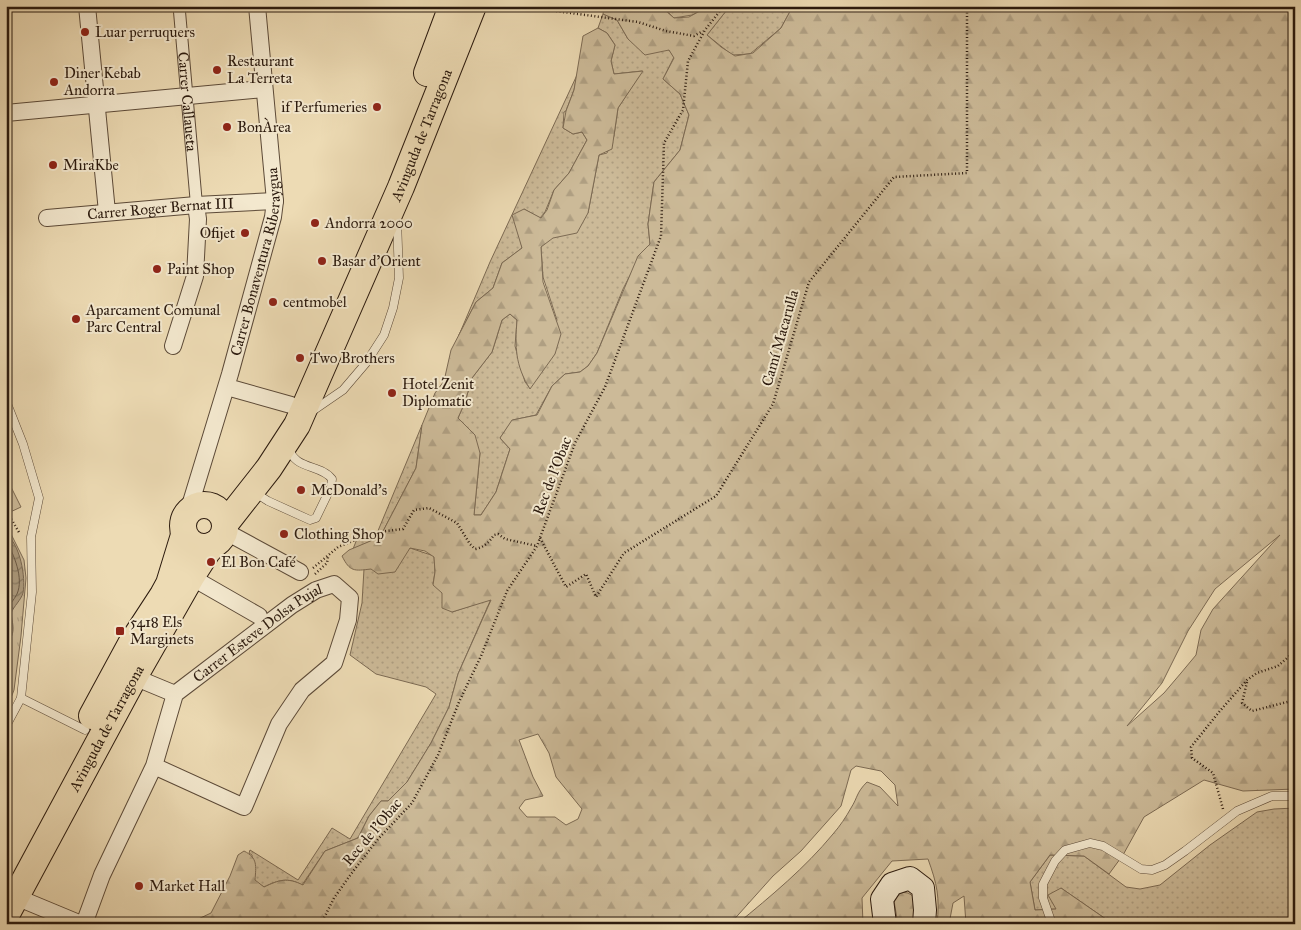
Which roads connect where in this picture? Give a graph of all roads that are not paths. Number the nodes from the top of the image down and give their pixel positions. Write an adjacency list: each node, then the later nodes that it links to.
1 (87, 6): 8 (street)
2 (179, 6): 7 (street, Carrer Callaueta)
3 (257, 6): 6 (street, Carrer Bonaventura Riberaygua)
4 (452, 6): 18 (highway, Avinguda de Tarragona)
5 (473, 6): 10 (highway, Avinguda de Tarragona)
6 (263, 88): 7 (street); 11 (street, Carrer Bonaventura Riberaygua)
7 (187, 96): 8 (street); 12 (street, Carrer Callaueta)
8 (97, 105): 9 (street); 13 (street)
9 (12, 113)
10 (400, 187): 18 (highway, Avinguda de Tarragona); 18 (lane)
11 (275, 200): 12 (street, Carrer Roger Bernat III); 16 (street, Carrer Bonaventura Riberaygua)
12 (196, 202): 13 (street, Carrer Roger Bernat III); 15 (street, Carrer Callaueta)
13 (107, 212): 14 (street, Carrer Roger Bernat III)
14 (47, 218)
15 (173, 346)
16 (227, 387): 18 (street); 21 (street, Carrer Bonaventura Riberaygua)
17 (6, 401): 27 (lane)
18 (296, 410): 19 (highway, Avinguda de Tarragona); 21 (highway, Avinguda de Tarragona)
19 (290, 438): 20 (highway, Avinguda de Tarragona); 20 (lane)
20 (251, 490): 21 (highway, Avinguda de Tarragona)
21 (208, 526): 22 (street); 23 (highway, Avinguda de Tarragona); 29 (highway, Avinguda de Tarragona)
22 (300, 572)
23 (191, 577): 24 (street); 25 (highway, Avinguda de Tarragona)
24 (259, 616)
25 (134, 677): 26 (street); 32 (highway, Avinguda de Tarragona)
26 (175, 694): 30 (street); 30 (street, Carrer Esteve Dolsa Pujal)
27 (21, 698): 28 (lane); 29 (lane)
28 (6, 726)
29 (84, 730): 32 (highway, Avinguda de Tarragona)
30 (154, 766): 33 (street)
31 (1295, 796): 36 (lane)
32 (10, 896): 33 (street)
33 (83, 924)
34 (885, 924): 35 (main road)
35 (924, 924)
36 (1052, 924)

